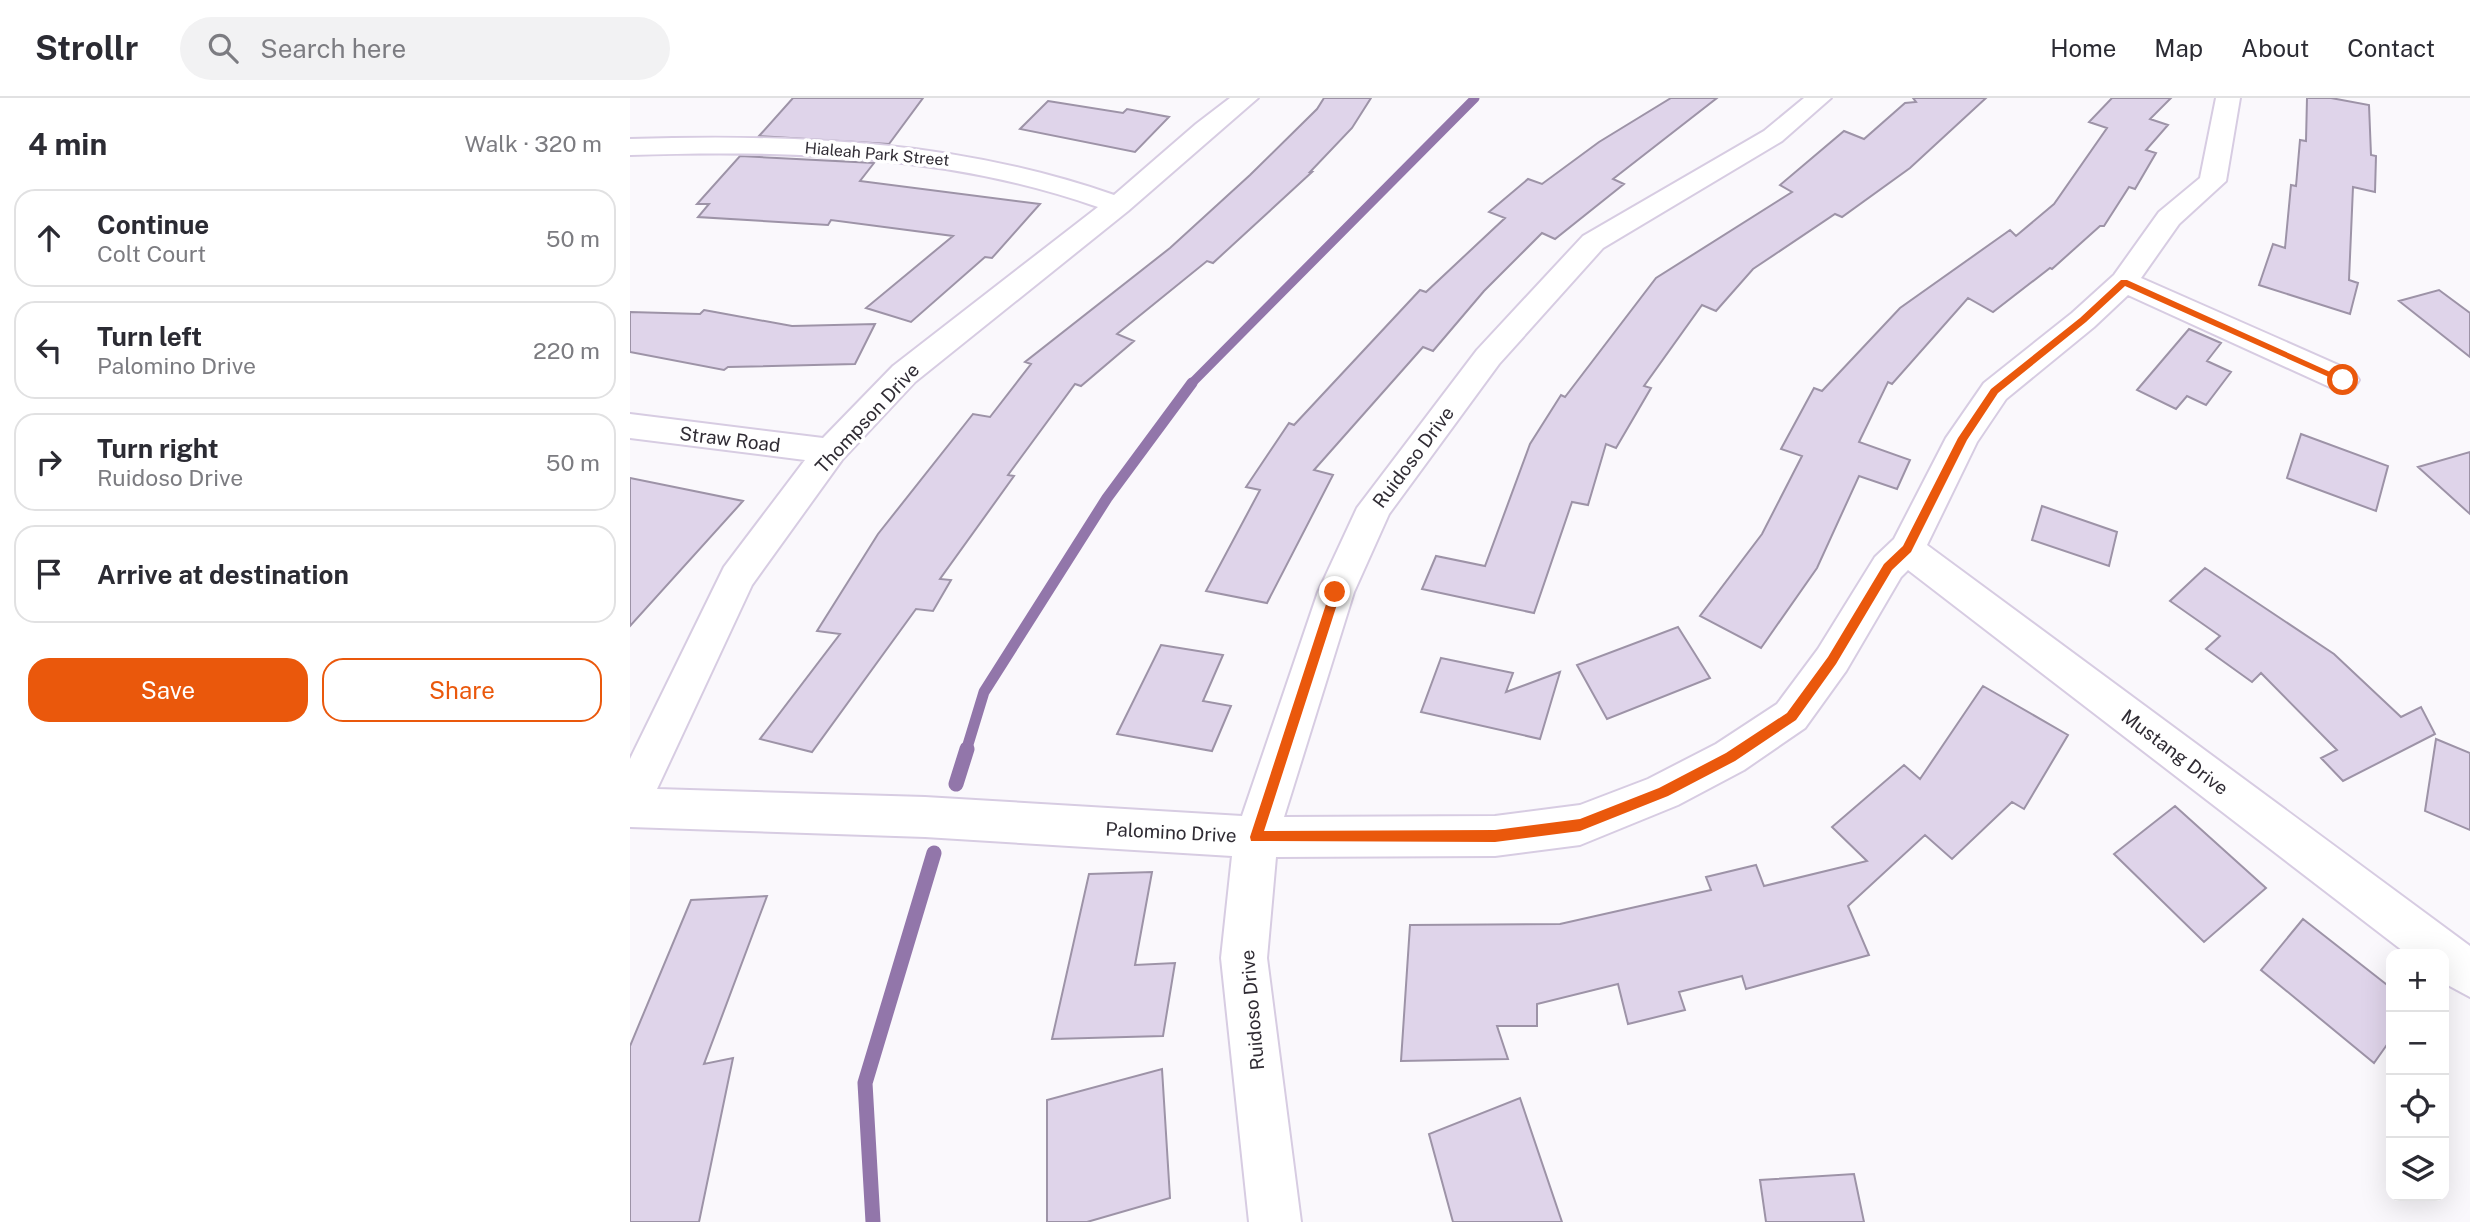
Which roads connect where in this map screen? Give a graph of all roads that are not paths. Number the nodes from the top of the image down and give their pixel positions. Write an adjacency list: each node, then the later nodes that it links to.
1 (1246, 98): 5 (street, Thompson Drive)
2 (1819, 98): 13 (street, Ruidoso Drive)
3 (2228, 98): 6 (street, Palomino Drive)
4 (630, 147): 5 (street, Hialeah Park Street)
5 (1118, 205): 9 (street, Thompson Drive)
6 (2124, 282): 7 (street); 10 (street, Palomino Drive)
7 (2343, 380)
8 (630, 426): 9 (street, Straw Road)
9 (830, 452): 11 (street, Thompson Drive)
10 (1907, 549): 13 (street, Palomino Drive); 14 (street, Mustang Drive)
11 (630, 803)
12 (630, 808): 13 (street, Palomino Drive)
13 (1256, 837): 15 (street, Ruidoso Drive)
14 (2470, 974)
15 (1275, 1222)

